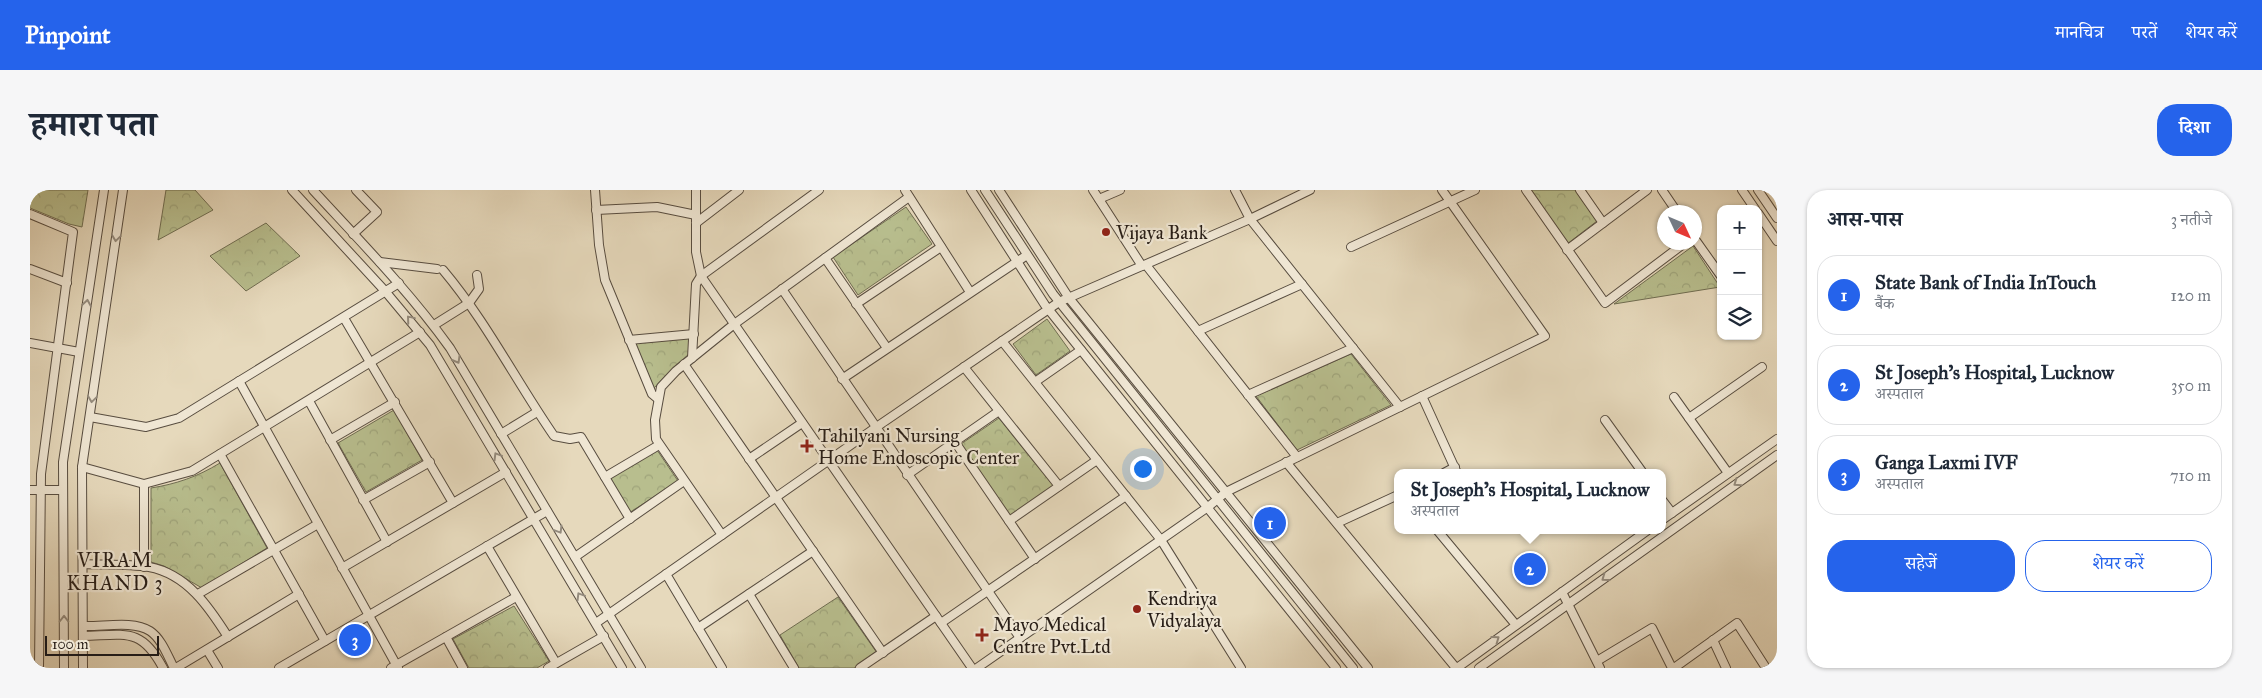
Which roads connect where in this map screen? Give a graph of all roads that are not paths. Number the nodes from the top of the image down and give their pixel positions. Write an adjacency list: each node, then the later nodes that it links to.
1 (104, 190): 77 (street, one-way to 1)
2 (123, 190): 95 (street, one-way to 95)
3 (292, 190): 57 (street)
4 (313, 190): 37 (street)
5 (356, 190): 37 (street)
6 (595, 190): 30 (street)
7 (696, 190): 33 (street)
8 (739, 190): 33 (street)
9 (819, 190): 52 (street)
10 (971, 190): 46 (street)
11 (985, 190): 44 (street)
12 (999, 190): 59 (street)
13 (1093, 190): 26 (street)
14 (1120, 190): 26 (street)
15 (1235, 190): 34 (street)
16 (1310, 190): 34 (street)
17 (1442, 190): 27 (street)
18 (1475, 190): 27 (street)
19 (1526, 190): 42 (street)
20 (1580, 190): 36 (street)
21 (1647, 190): 36 (street)
22 (1662, 190): 28 (street)
23 (1742, 190): 29 (street)
24 (1758, 190): 32 (street)
25 (907, 194): 39 (street); 45 (street)
26 (1099, 199): 48 (street)
27 (1450, 201): 40 (street); 87 (street)
28 (1672, 205)
29 (1752, 205)
30 (596, 210): 33 (street); 70 (street)
31 (30, 214): 54 (street)
32 (1777, 218)
33 (696, 219): 52 (street)
34 (1250, 219): 48 (street); 55 (street)
35 (1762, 219): 38 (street)
36 (1602, 223): 42 (street)
37 (353, 234): 47 (street)
38 (1777, 240)
39 (941, 247): 58 (street); 62 (street)
40 (1351, 247)
41 (1702, 249): 50 (street)
42 (1567, 250): 43 (street)
43 (1675, 250)
44 (1027, 255): 46 (street); 60 (street)
45 (825, 258): 56 (street); 62 (street)
46 (1017, 261): 58 (street); 63 (street)
47 (380, 262): 53 (street); 61 (street)
48 (1144, 265): 59 (street); 67 (street)
49 (30, 270): 54 (street)
50 (1717, 270)
51 (477, 275): 61 (street)
52 (701, 276): 65 (street); 69 (street)
53 (399, 282): 57 (street); 66 (street)
54 (67, 283): 73 (street)
55 (1302, 284): 67 (street); 75 (street)
56 (782, 289): 65 (street); 83 (street)
57 (386, 291): 64 (street); 68 (street, one-way to 57)
58 (970, 292): 74 (street)
59 (1069, 298): 60 (street); 127 (street)
60 (1059, 302): 63 (street); 131 (street)
61 (469, 303): 66 (street); 94 (street)
62 (856, 304): 74 (street)
63 (1048, 309): 71 (street); 76 (street)
64 (344, 318): 79 (street); 84 (street)
65 (733, 324): 78 (street); 98 (street)
66 (434, 325): 101 (street, one-way to 101)
67 (1198, 331): 86 (street)
68 (420, 332): 79 (street); 117 (street, one-way to 68)
69 (694, 334): 70 (street); 78 (street)
70 (629, 340): 89 (street)
71 (1002, 341): 81 (street); 85 (street)
72 (30, 344): 73 (street)
73 (58, 348): 77 (street); 125 (street)
74 (887, 348): 83 (street)
75 (1353, 348): 86 (street); 92 (street)
76 (1081, 350): 85 (street); 135 (street)
77 (79, 352): 126 (street)
78 (692, 358): 80 (street)
79 (372, 363): 90 (street); 91 (street)
80 (684, 364): 89 (street); 109 (street)
81 (964, 367): 93 (street); 100 (street)
82 (1762, 367): 96 (street)
83 (842, 379): 100 (street)
84 (239, 381): 95 (street); 99 (street)
85 (1035, 382): 111 (street)
86 (1248, 394): 108 (street)
87 (1422, 396): 92 (street); 115 (street)
88 (1674, 397): 96 (street)
89 (658, 399): 105 (street)
90 (309, 401): 99 (street); 103 (street)
91 (395, 402): 103 (street); 112 (street)
92 (1400, 407): 108 (street)
93 (999, 411): 104 (street); 123 (street)
94 (537, 412): 101 (street); 120 (street)
95 (90, 417): 114 (street)
96 (1689, 418): 118 (street)
97 (1605, 420): 116 (street)
98 (802, 423): 109 (street); 110 (street)
99 (265, 428): 106 (street); 143 (street)
100 (875, 428): 110 (street); 119 (street)
101 (501, 434): 136 (street)
102 (1777, 439): 118 (street)
103 (330, 440): 132 (street)
104 (955, 442): 119 (street); 141 (street)
105 (659, 445): 120 (street); 121 (street)
106 (220, 454): 122 (street); 150 (street)
107 (1777, 455): 164 (street, one-way to 164)
108 (1297, 457): 113 (street)
109 (749, 459): 130 (street)
110 (828, 460): 130 (street); 167 (street)
111 (1097, 460): 123 (street); 128 (street)
112 (430, 462): 132 (street); 133 (street)
113 (1286, 462): 127 (street); 142 (street)
114 (82, 468): 122 (street); 154 (street)
115 (1456, 469)
116 (1640, 469)
117 (506, 472): 133 (street); 139 (street)
118 (1728, 473): 137 (street)
119 (907, 475): 158 (street)
120 (605, 477): 140 (street)
121 (684, 481): 140 (street); 146 (street)
122 (144, 484): 155 (street)
123 (1059, 486): 141 (street)
124 (30, 490): 125 (street)
125 (40, 490): 126 (street); 185 (street)
126 (63, 490): 186 (street, one-way to 126)
127 (1226, 492): 131 (street); 204 (street)
128 (1126, 496): 147 (street); 153 (street)
129 (1394, 496): 142 (street)
130 (776, 497): 146 (street); 151 (street)
131 (1216, 499): 135 (street); 203 (street)
132 (363, 500): 148 (street)
133 (453, 503): 148 (street)
134 (1666, 505): 137 (street)
135 (1208, 507): 147 (street); 202 (street)
136 (547, 511): 139 (street); 152 (street, one-way to 152)
137 (1672, 513): 138 (street)
138 (1666, 517)
139 (534, 518): 149 (street); 168 (street, one-way to 139)
140 (630, 519): 152 (street)
141 (1009, 521): 153 (street)
142 (1336, 523): 205 (street)
143 (318, 524): 150 (street); 156 (street)
144 (1440, 534): 170 (street)
145 (1642, 534): 159 (street)
146 (722, 535): 157 (street)
147 (1161, 540): 177 (street); 201 (street)
148 (386, 542): 156 (street)
149 (487, 546): 163 (street); 166 (street)
150 (274, 550): 160 (street); 161 (street)
151 (813, 551): 162 (street); 181 (street)
152 (575, 557): 165 (street)
153 (1035, 559): 158 (street)
154 (83, 564): 155 (street); 171 (street)
155 (144, 567): 160 (street)
156 (342, 568): 166 (street)
157 (666, 574): 165 (street); 172 (street)
158 (987, 592): 169 (street); 177 (street)
159 (1562, 592): 164 (street); 170 (street)
160 (198, 594): 175 (street)
161 (299, 594): 175 (street); 179 (street)
162 (749, 594): 172 (street); 197 (street)
163 (516, 597): 176 (street); 182 (street)
164 (1569, 604): 183 (street); 206 (street)
165 (609, 614): 168 (street); 195 (street)
166 (369, 615): 179 (street); 184 (street)
167 (936, 616): 169 (street); 181 (street)
168 (596, 623): 174 (street)
169 (941, 624): 199 (street)
170 (1516, 625): 205 (street, one-way to 170)
171 (83, 626): 173 (street); 189 (street)
172 (698, 628): 196 (street)
173 (83, 636): 187 (street); 188 (street)
174 (604, 636): 182 (street); 194 (street)
175 (228, 637): 180 (street)
176 (446, 637): 184 (street); 192 (street)
177 (1020, 638): 200 (street)
178 (1713, 640): 207 (street); 208 (street); 209 (street)
179 (325, 641): 191 (street)
180 (207, 650): 189 (street); 190 (street)
181 (883, 653): 198 (street)
182 (556, 663): 193 (street)
183 (1598, 665): 207 (street)
184 (395, 667)
185 (39, 668)
186 (64, 668)
187 (83, 668)
188 (163, 668)
189 (175, 668)
190 (218, 668)
191 (279, 668)
192 (463, 668)
193 (548, 668)
194 (622, 668)
195 (641, 668)
196 (722, 668)
197 (794, 668)
198 (860, 668)
199 (972, 668)
200 (977, 668)
201 (1241, 668)
202 (1336, 668)
203 (1352, 668)
204 (1368, 668)
205 (1456, 668)
206 (1479, 668)
207 (1673, 668)
208 (1726, 668)
209 (1766, 668)

